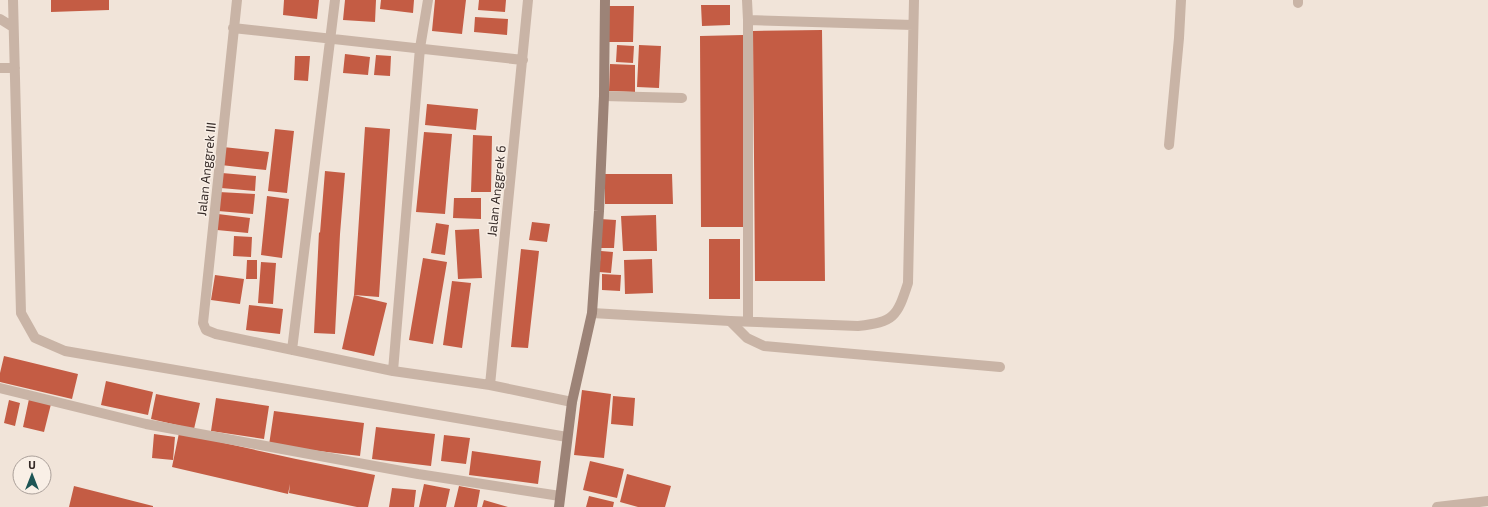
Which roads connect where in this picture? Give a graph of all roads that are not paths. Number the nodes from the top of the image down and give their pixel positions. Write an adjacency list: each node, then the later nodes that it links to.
1 (13, 0): 13 (street)
2 (236, 0): 14 (street, Jalan Anggrek III)
3 (335, 0): 15 (street)
4 (428, 0): 16 (street)
5 (528, 0): 17 (street, Jalan Anggrek 6)
6 (605, 0): 20 (street)
7 (747, 0): 11 (street)
8 (914, 0): 12 (street)
9 (1181, 0): 22 (street)
10 (0, 19): 13 (street)
11 (748, 20): 12 (street); 25 (street)
12 (913, 25): 25 (street)
13 (13, 27): 19 (street)
14 (233, 28): 15 (street); 26 (street, Jalan Anggrek III)
15 (331, 39): 16 (street); 26 (street)
16 (420, 48): 17 (street); 28 (street)
17 (523, 60): 29 (street, Jalan Anggrek 6)
18 (0, 68): 19 (street)
19 (14, 68): 32 (street)
20 (604, 96): 21 (street); 23 (street)
21 (682, 98)
22 (1168, 145)
23 (592, 313): 24 (street); 31 (street)
24 (730, 321): 25 (street); 27 (street)
25 (748, 321)
26 (292, 350): 28 (street)
27 (1000, 367)
28 (393, 371): 29 (street)
29 (490, 385): 31 (street)
30 (0, 388): 33 (street)
31 (572, 402): 32 (street)
32 (567, 437): 33 (street)
33 (560, 496): 35 (street)
34 (1488, 502): 36 (street)
35 (559, 507)
36 (1437, 507)

